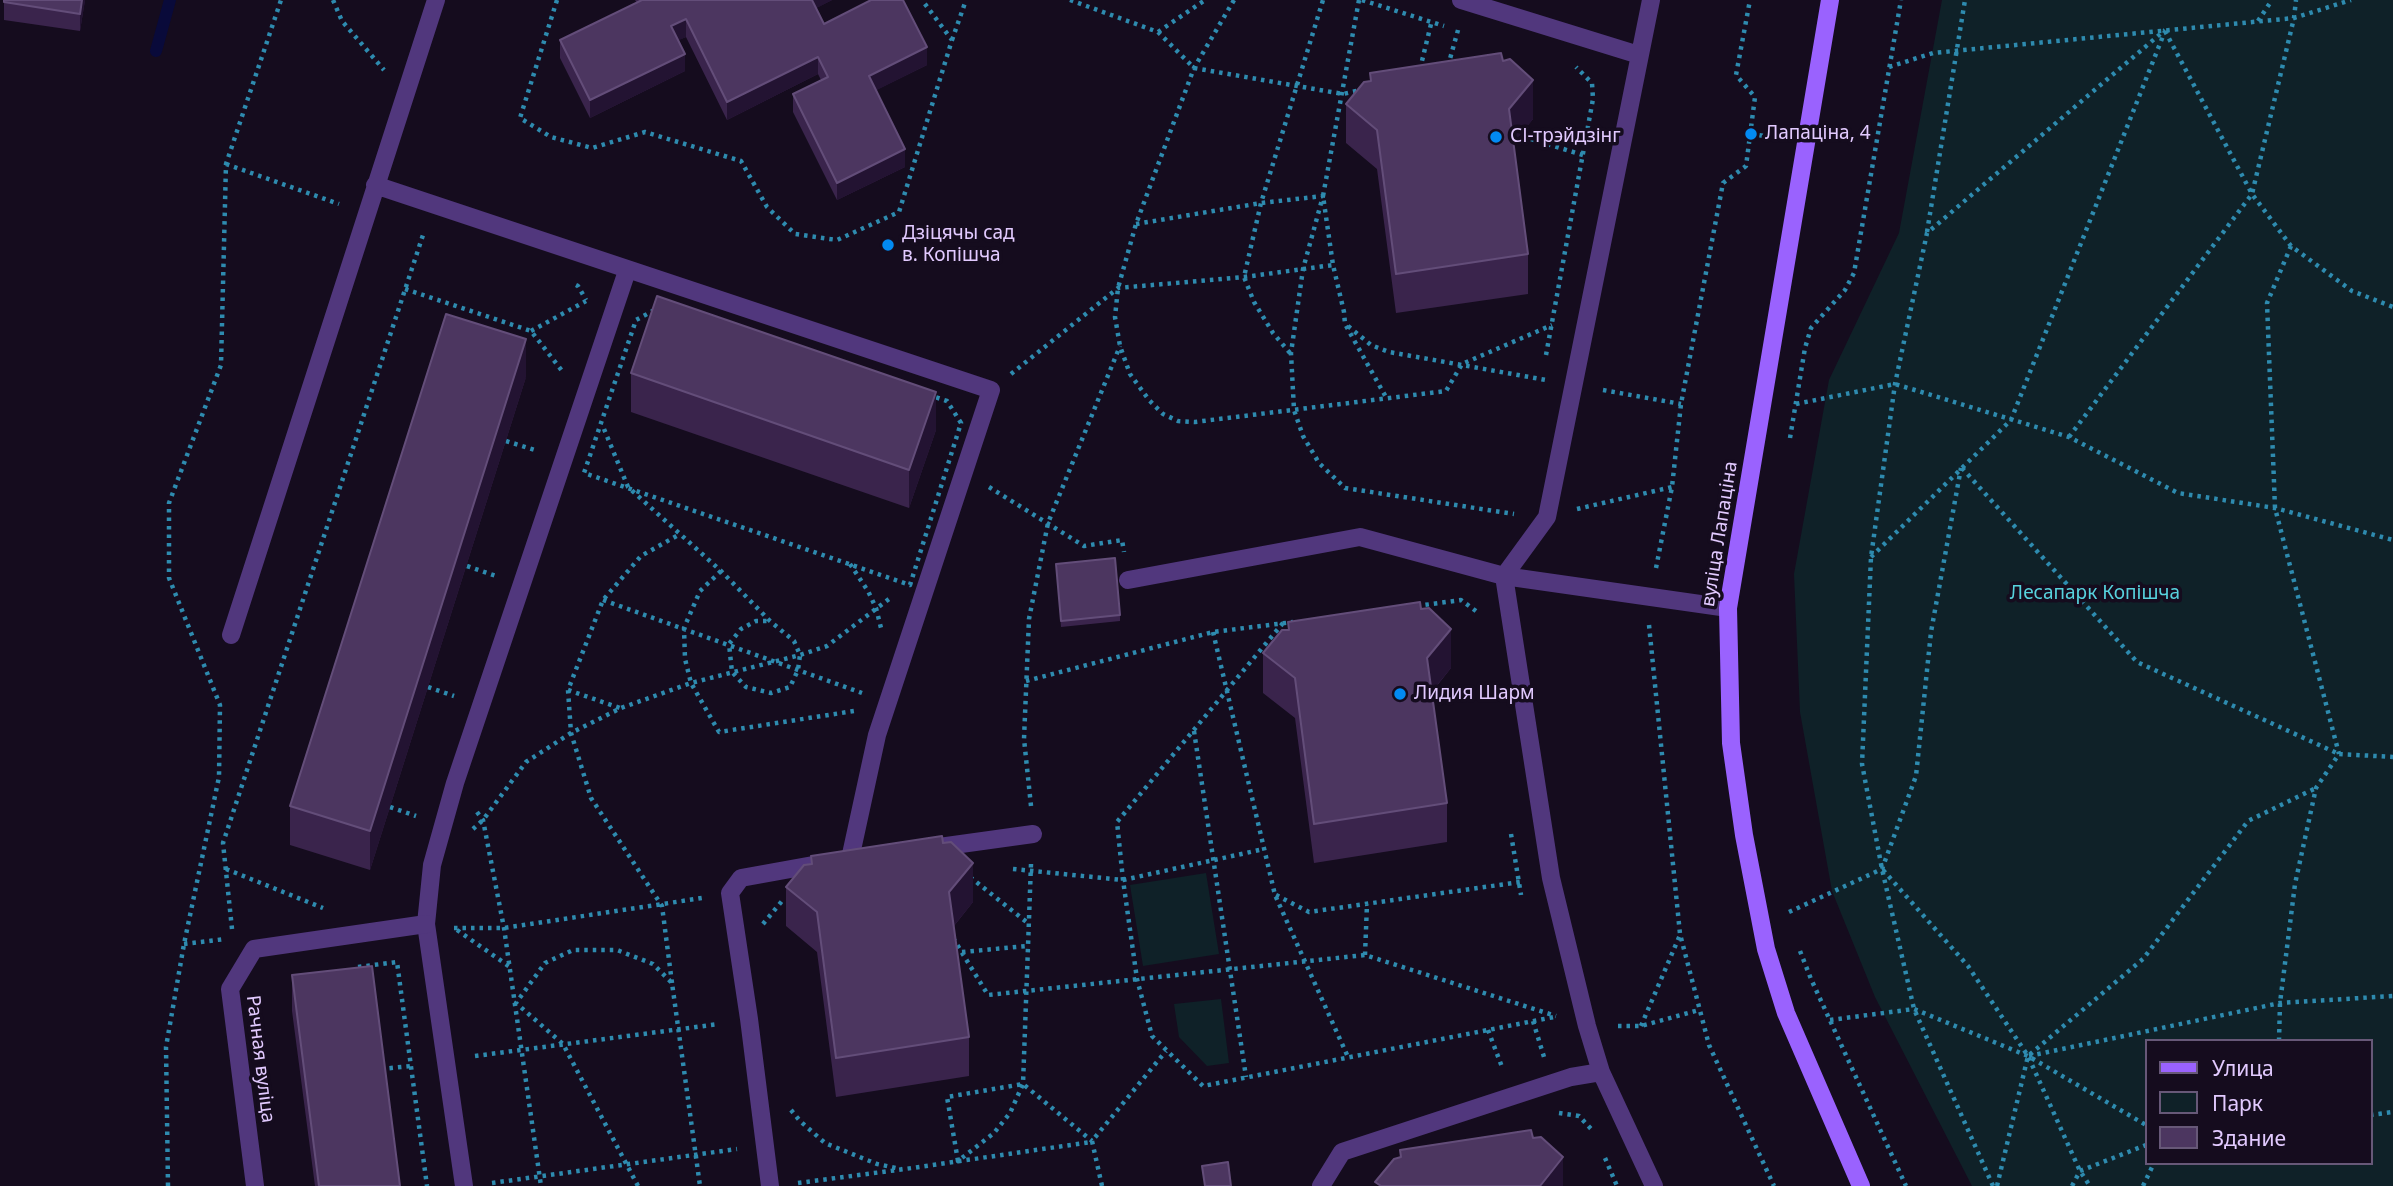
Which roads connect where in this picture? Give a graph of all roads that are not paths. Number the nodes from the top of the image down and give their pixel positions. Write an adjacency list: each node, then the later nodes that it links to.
1 (436, 0): 6 (street)
2 (1461, 0): 5 (street)
3 (1651, 0): 5 (street)
4 (1830, 0): 10 (main road, вуліца Лапаціна)
5 (1639, 55): 8 (street)
6 (375, 186): 7 (street); 11 (street)
7 (627, 271): 14 (street); 16 (street)
8 (1504, 576): 9 (street); 10 (street); 15 (street)
9 (1128, 580)
10 (1728, 608): 21 (main road, вуліца Лапаціна)
11 (231, 635)
12 (1033, 834): 13 (street)
13 (915, 850)
14 (426, 924): 17 (street, Рачная вуліца); 18 (street)
15 (1601, 1072): 19 (street); 20 (street)
16 (778, 1185)
17 (255, 1186)
18 (464, 1186)
19 (1321, 1186)
20 (1654, 1186)
21 (1861, 1186)

